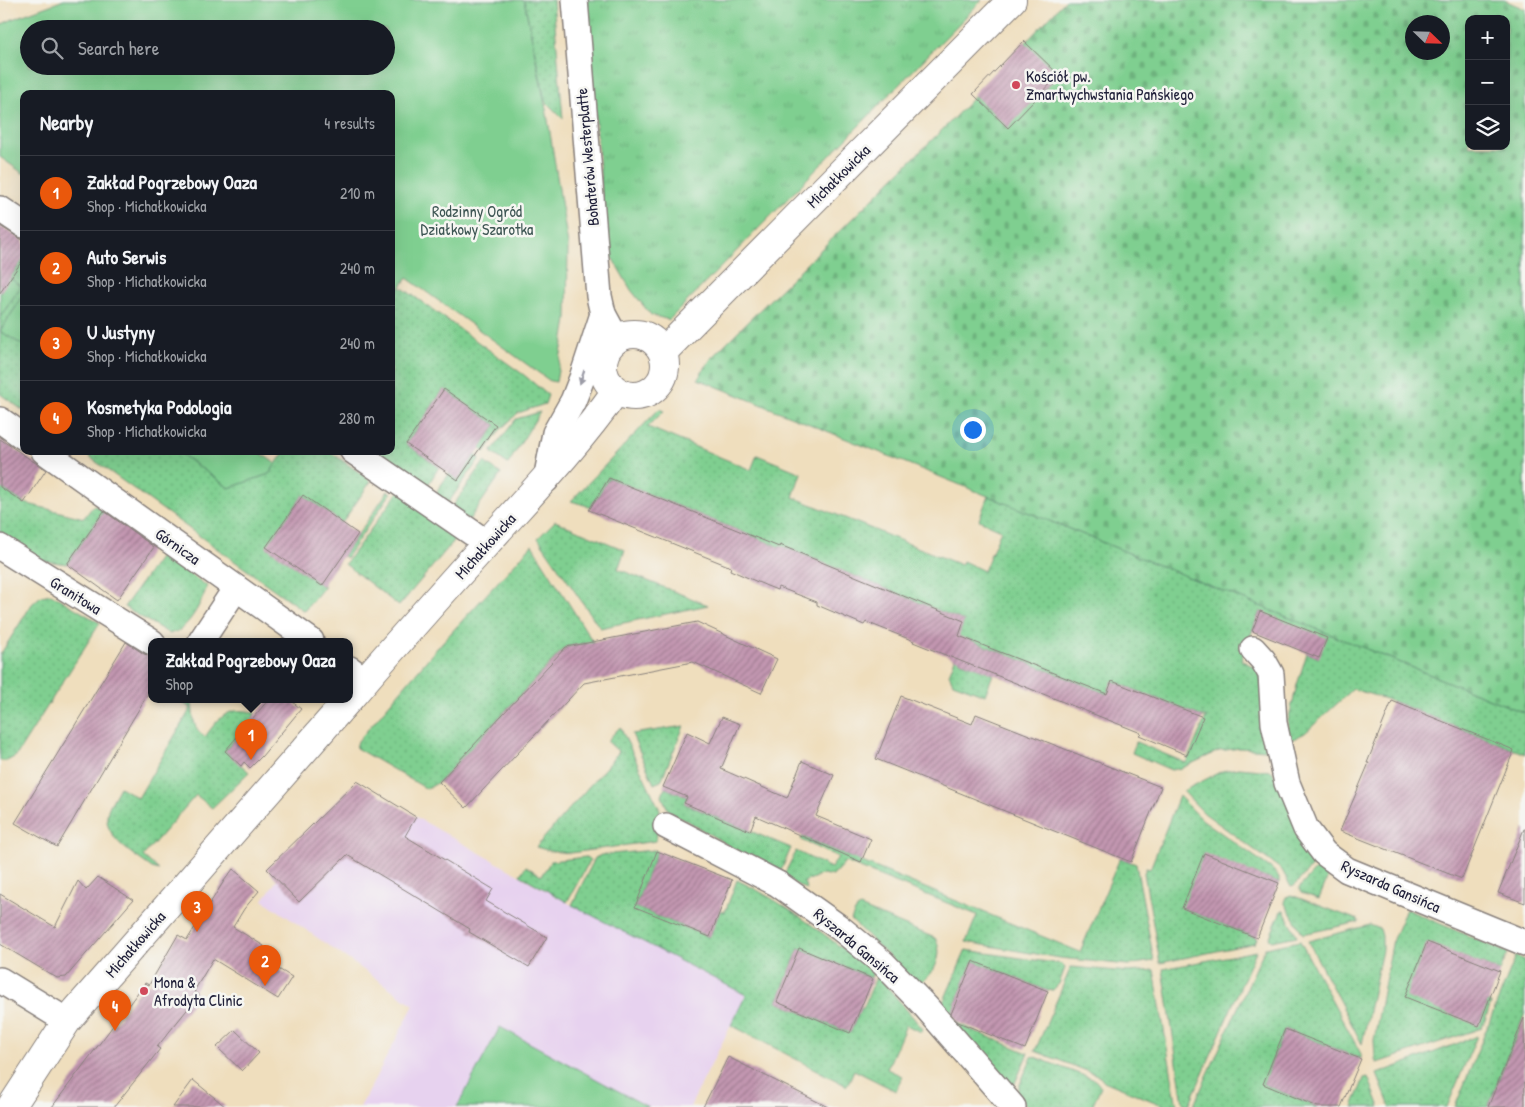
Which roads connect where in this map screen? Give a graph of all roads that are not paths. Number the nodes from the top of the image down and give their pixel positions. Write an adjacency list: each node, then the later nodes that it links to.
1 (575, 0): 5 (street, Bohaterów Westerplatte)
2 (1012, 0): 7 (street, Michałkowicka)
3 (0, 209): 4 (street)
4 (20, 222)
5 (603, 314): 6 (street, Bohaterów Westerplatte); 13 (street, Bohaterów Westerplatte, one-way to 13)
6 (616, 338): 7 (street); 8 (street)
7 (662, 352): 8 (street)
8 (616, 391): 13 (street, Michałkowicka)
9 (0, 420): 10 (street)
10 (20, 434)
11 (50, 455): 16 (street, Górnicza)
12 (359, 455): 14 (street)
13 (546, 480): 14 (street, Michałkowicka)
14 (487, 543): 21 (street, Michałkowicka)
15 (0, 547): 19 (street, Granitowa)
16 (236, 588): 17 (street); 18 (street, Górnicza)
17 (203, 638)
18 (307, 638)
19 (148, 640)
20 (1253, 649): 24 (street, Ryszarda Gansińca)
21 (353, 686)
22 (338, 703): 26 (street, Michałkowicka)
23 (666, 826): 28 (street, Ryszarda Gansińca)
24 (1525, 943)
25 (0, 980): 26 (street)
26 (67, 1021): 27 (street, Michałkowicka)
27 (11, 1107)
28 (1013, 1107)

